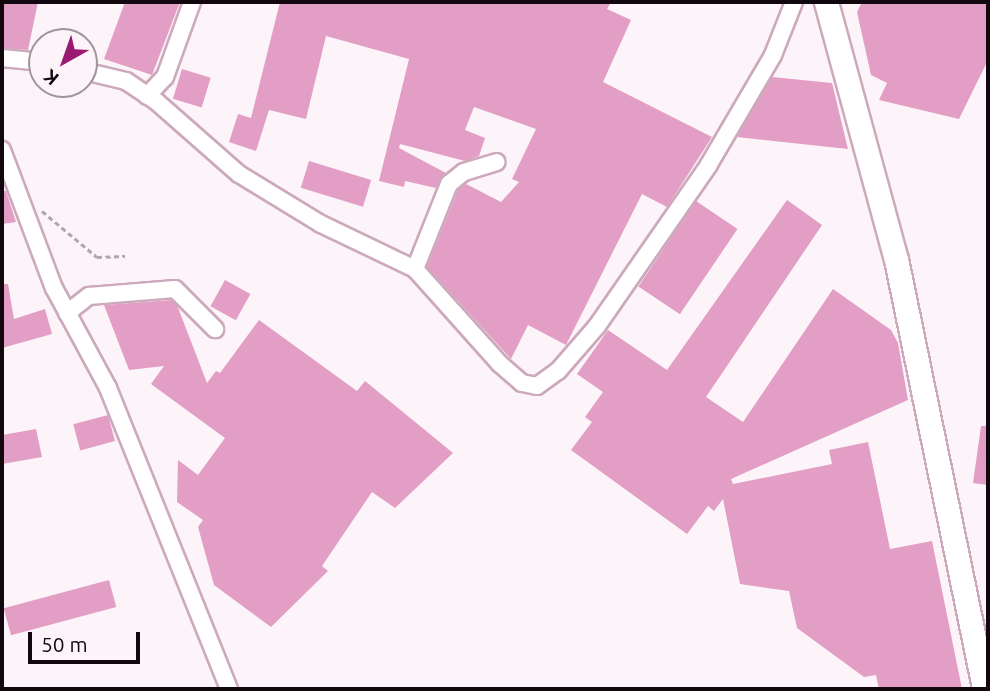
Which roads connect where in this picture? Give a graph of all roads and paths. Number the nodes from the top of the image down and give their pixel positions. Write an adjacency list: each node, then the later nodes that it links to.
1 (192, 2): 7 (street)
2 (794, 2): 12 (street)
3 (826, 2): 16 (street)
4 (2, 58): 5 (street)
5 (28, 61)
6 (98, 75): 7 (street)
7 (147, 96): 12 (street)
8 (2, 150): 10 (street)
9 (497, 162): 12 (street)
10 (26, 213): 11 (path); 13 (street)
11 (125, 257)
12 (415, 268)
13 (67, 313): 14 (street); 15 (street)
14 (215, 329)
15 (229, 689)
16 (984, 689)

